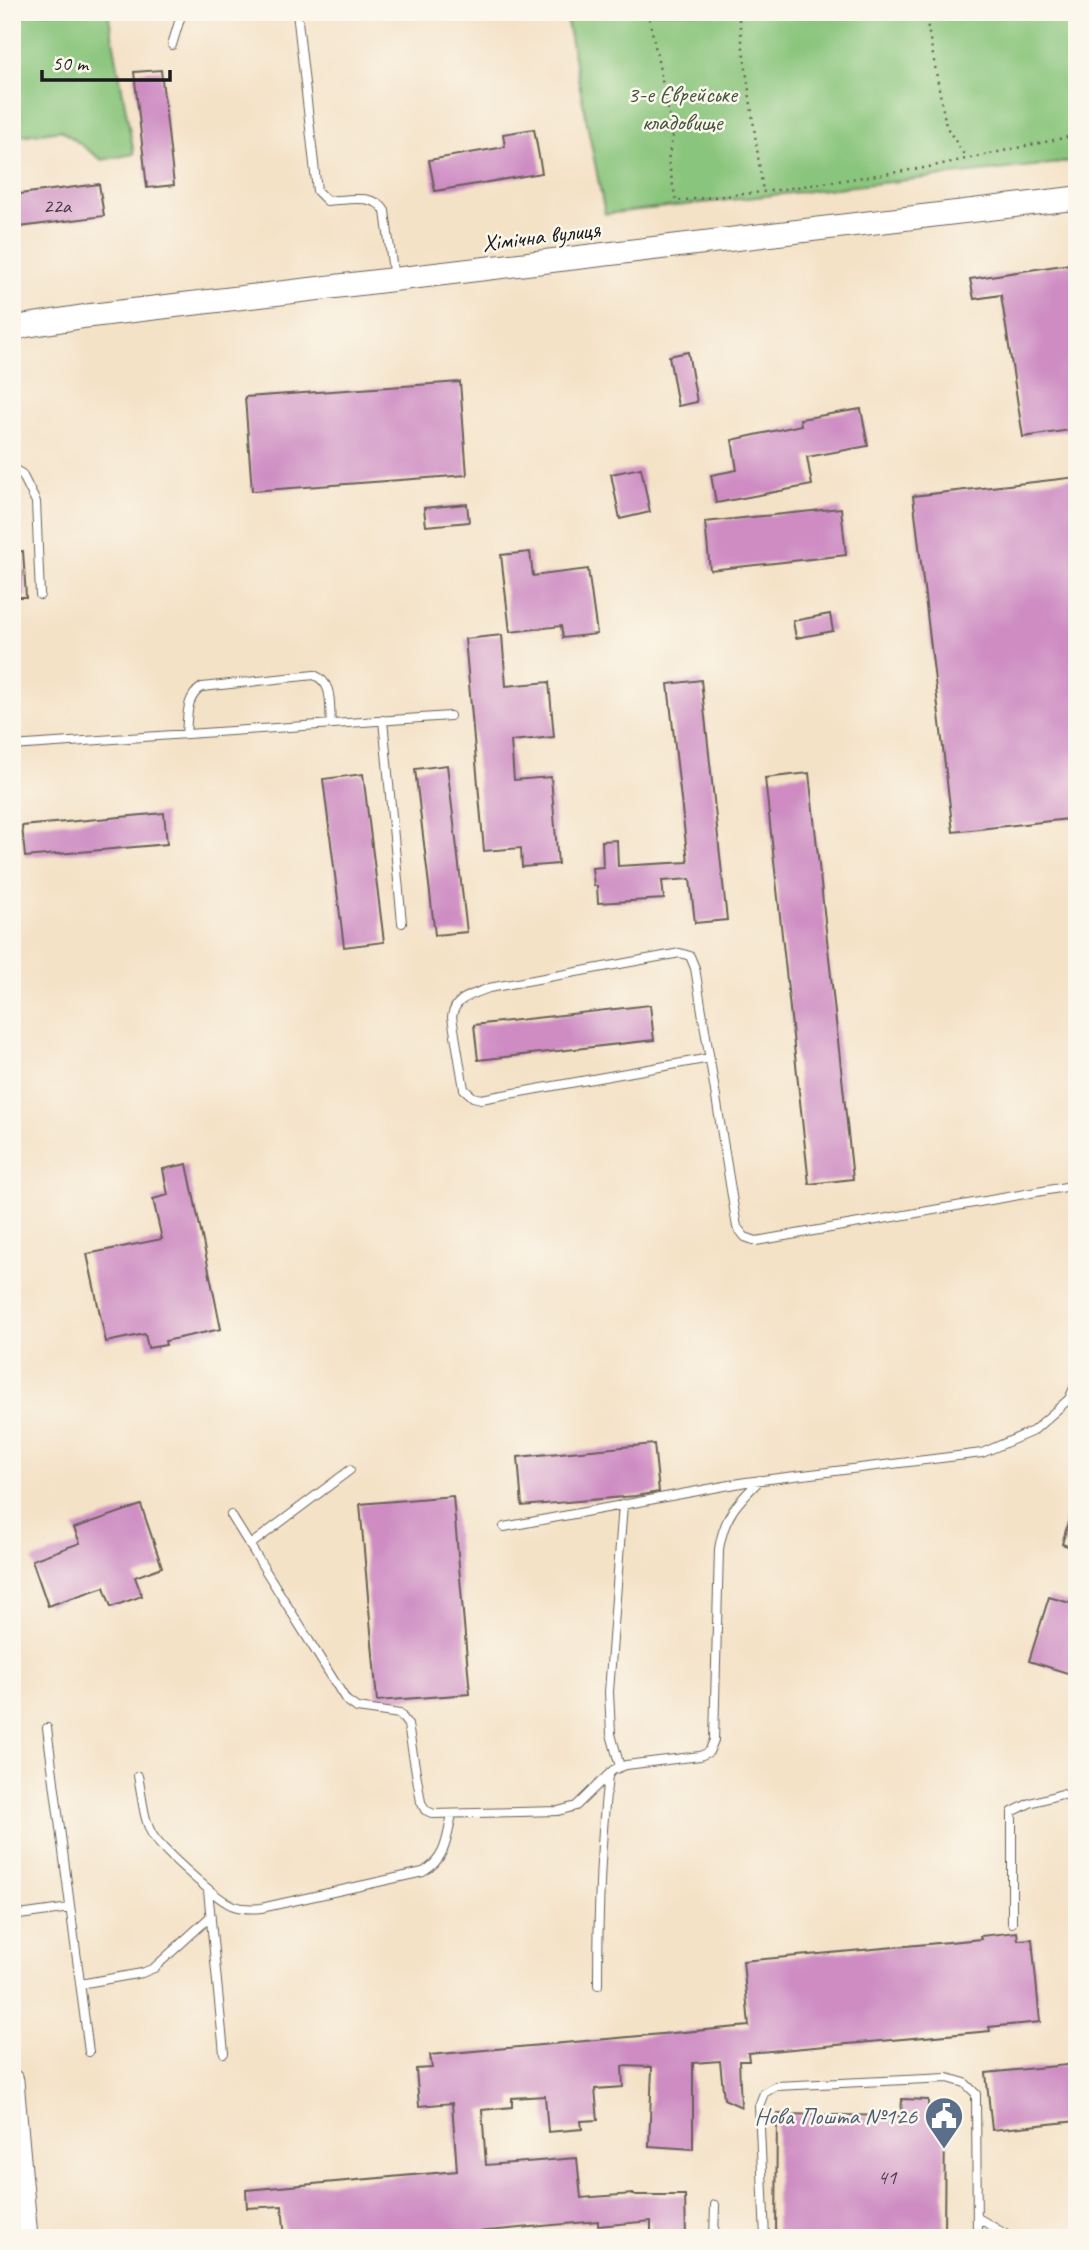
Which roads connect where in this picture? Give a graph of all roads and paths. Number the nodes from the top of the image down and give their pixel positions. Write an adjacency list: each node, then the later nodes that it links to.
1 (182, 12): 6 (lane)
2 (297, 12): 11 (lane)
3 (648, 12): 9 (path)
4 (738, 12): 9 (path)
5 (925, 12): 8 (path)
6 (172, 45)
7 (1077, 135): 8 (path)
8 (966, 158): 9 (path)
9 (763, 192)
10 (1077, 198): 11 (main road, Хімічна вулиця)
11 (394, 281): 12 (main road, Хімічна вулиця)
12 (12, 330)
13 (12, 468): 14 (lane)
14 (40, 595)
15 (450, 716): 16 (lane)
16 (383, 720): 17 (lane); 20 (lane)
17 (331, 724): 18 (lane); 18 (lane)
18 (186, 734): 19 (lane)
19 (12, 746)
20 (402, 923)
21 (710, 1058): 21 (lane); 22 (lane)
22 (1077, 1185)
23 (1077, 1381): 25 (lane)
24 (350, 1470): 29 (lane)
25 (760, 1480): 26 (lane); 31 (lane)
26 (623, 1504): 28 (lane); 31 (lane)
27 (231, 1515): 29 (lane)
28 (504, 1527)
29 (250, 1545): 35 (lane)
30 (47, 1728): 37 (lane)
31 (620, 1768): 33 (lane)
32 (138, 1776): 36 (lane)
33 (608, 1776): 35 (lane); 42 (lane)
34 (1077, 1799): 40 (lane)
35 (452, 1814): 36 (lane)
36 (208, 1890): 39 (lane)
37 (70, 1908): 38 (lane); 41 (lane)
38 (12, 1916)
39 (211, 1916): 41 (lane); 44 (lane)
40 (1012, 1923)
41 (80, 1983): 43 (lane)
42 (598, 1985)
43 (89, 2052)
44 (224, 2053)
45 (12, 2081): 48 (main road)
46 (715, 2205): 49 (lane)
47 (978, 2218): 50 (lane); 51 (lane); 52 (lane)
48 (26, 2238)
49 (714, 2238)
50 (765, 2238)
51 (978, 2238)
52 (1012, 2238)

